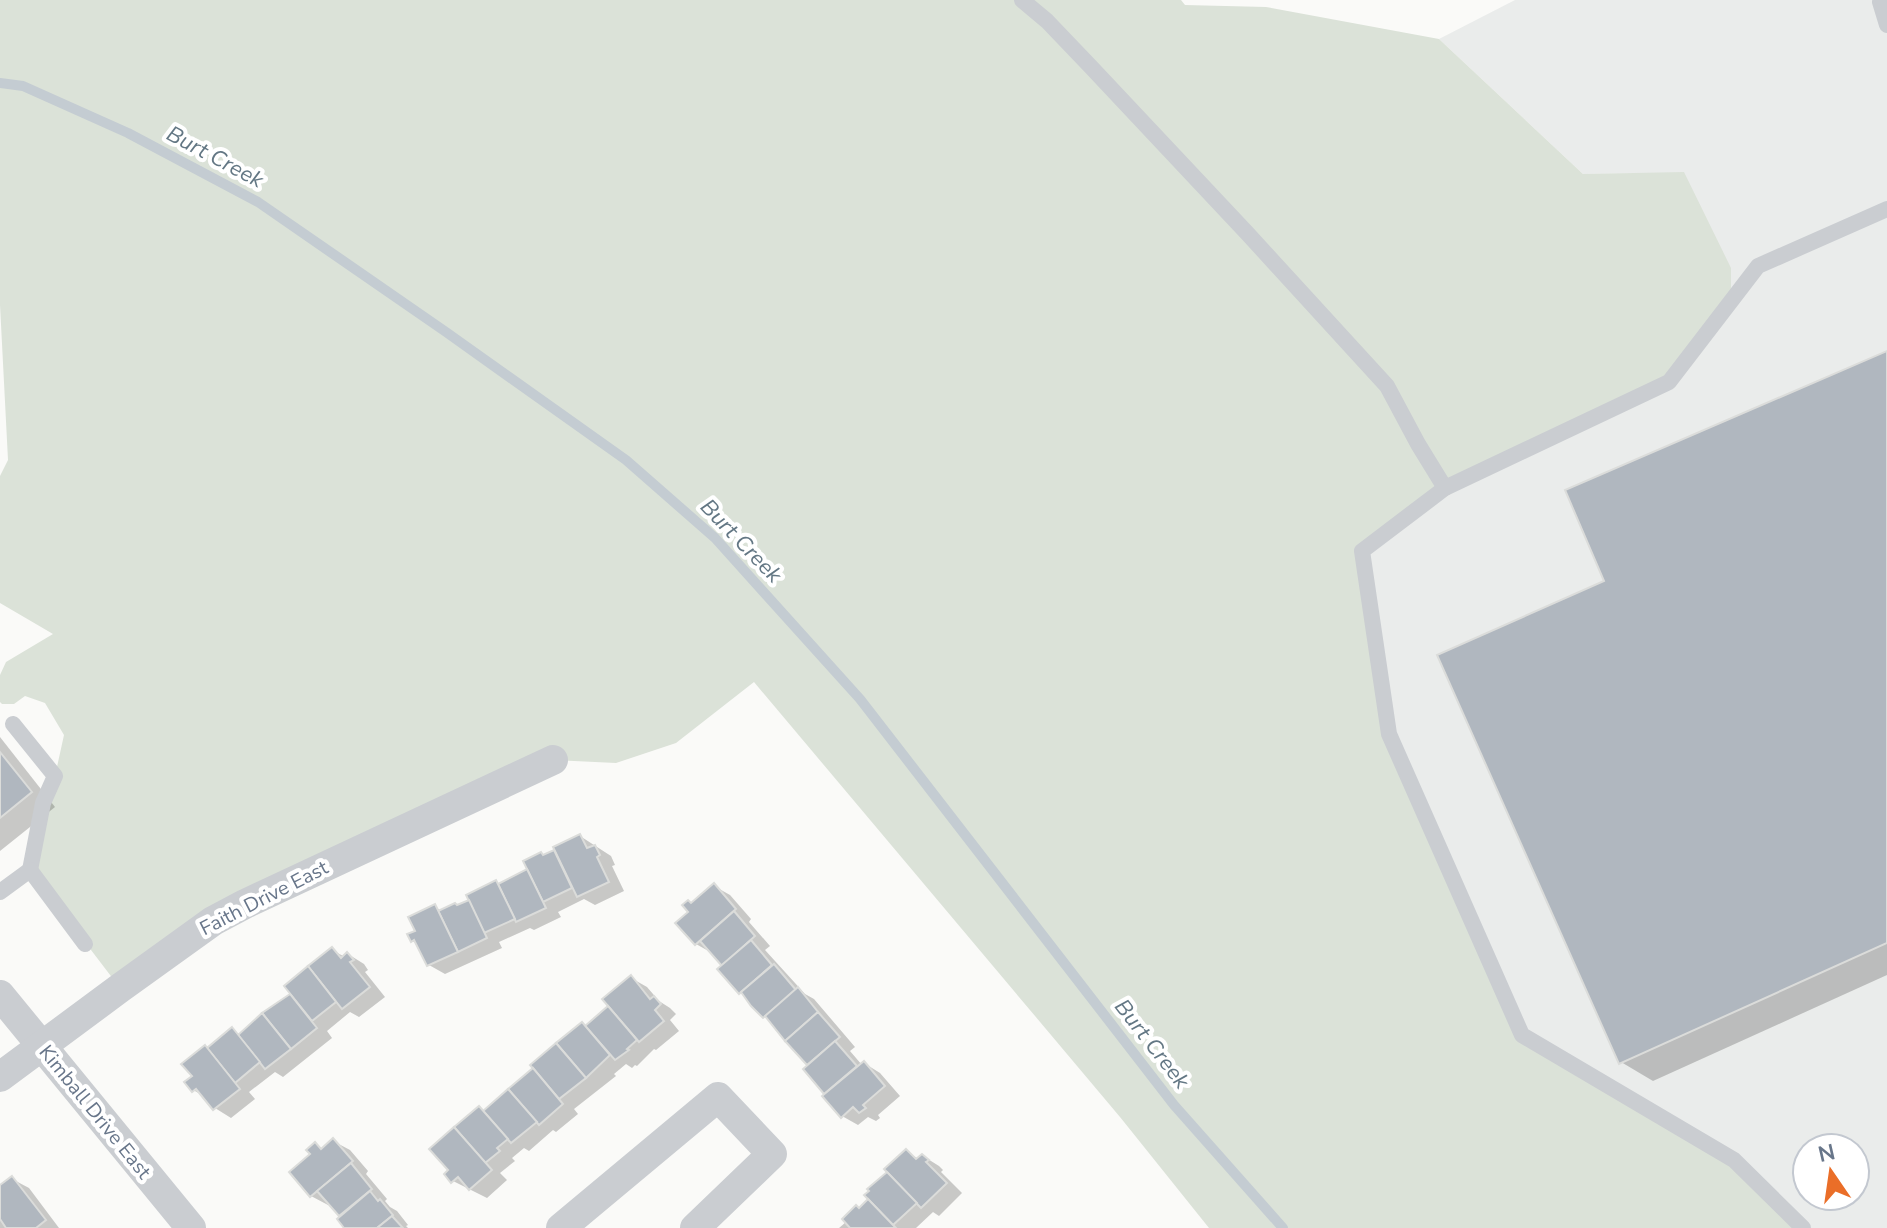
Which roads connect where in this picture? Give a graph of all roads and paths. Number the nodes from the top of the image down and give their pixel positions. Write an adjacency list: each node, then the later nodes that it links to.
1 (1022, 0): 5 (lane)
2 (1886, 0): 3 (lane)
3 (1887, 25)
4 (1887, 209): 5 (lane)
5 (1445, 488): 17 (lane)
6 (13, 724): 8 (lane)
7 (553, 760): 12 (street, Faith Drive East)
8 (30, 870): 9 (lane); 10 (lane)
9 (0, 892)
10 (85, 944)
11 (0, 995): 12 (street, Kimball Drive East)
12 (41, 1046): 13 (street, Faith Drive East); 14 (street, Kimball Drive East)
13 (0, 1077)
14 (191, 1228)
15 (561, 1228): 16 (street)
16 (695, 1228)
17 (1803, 1228)

